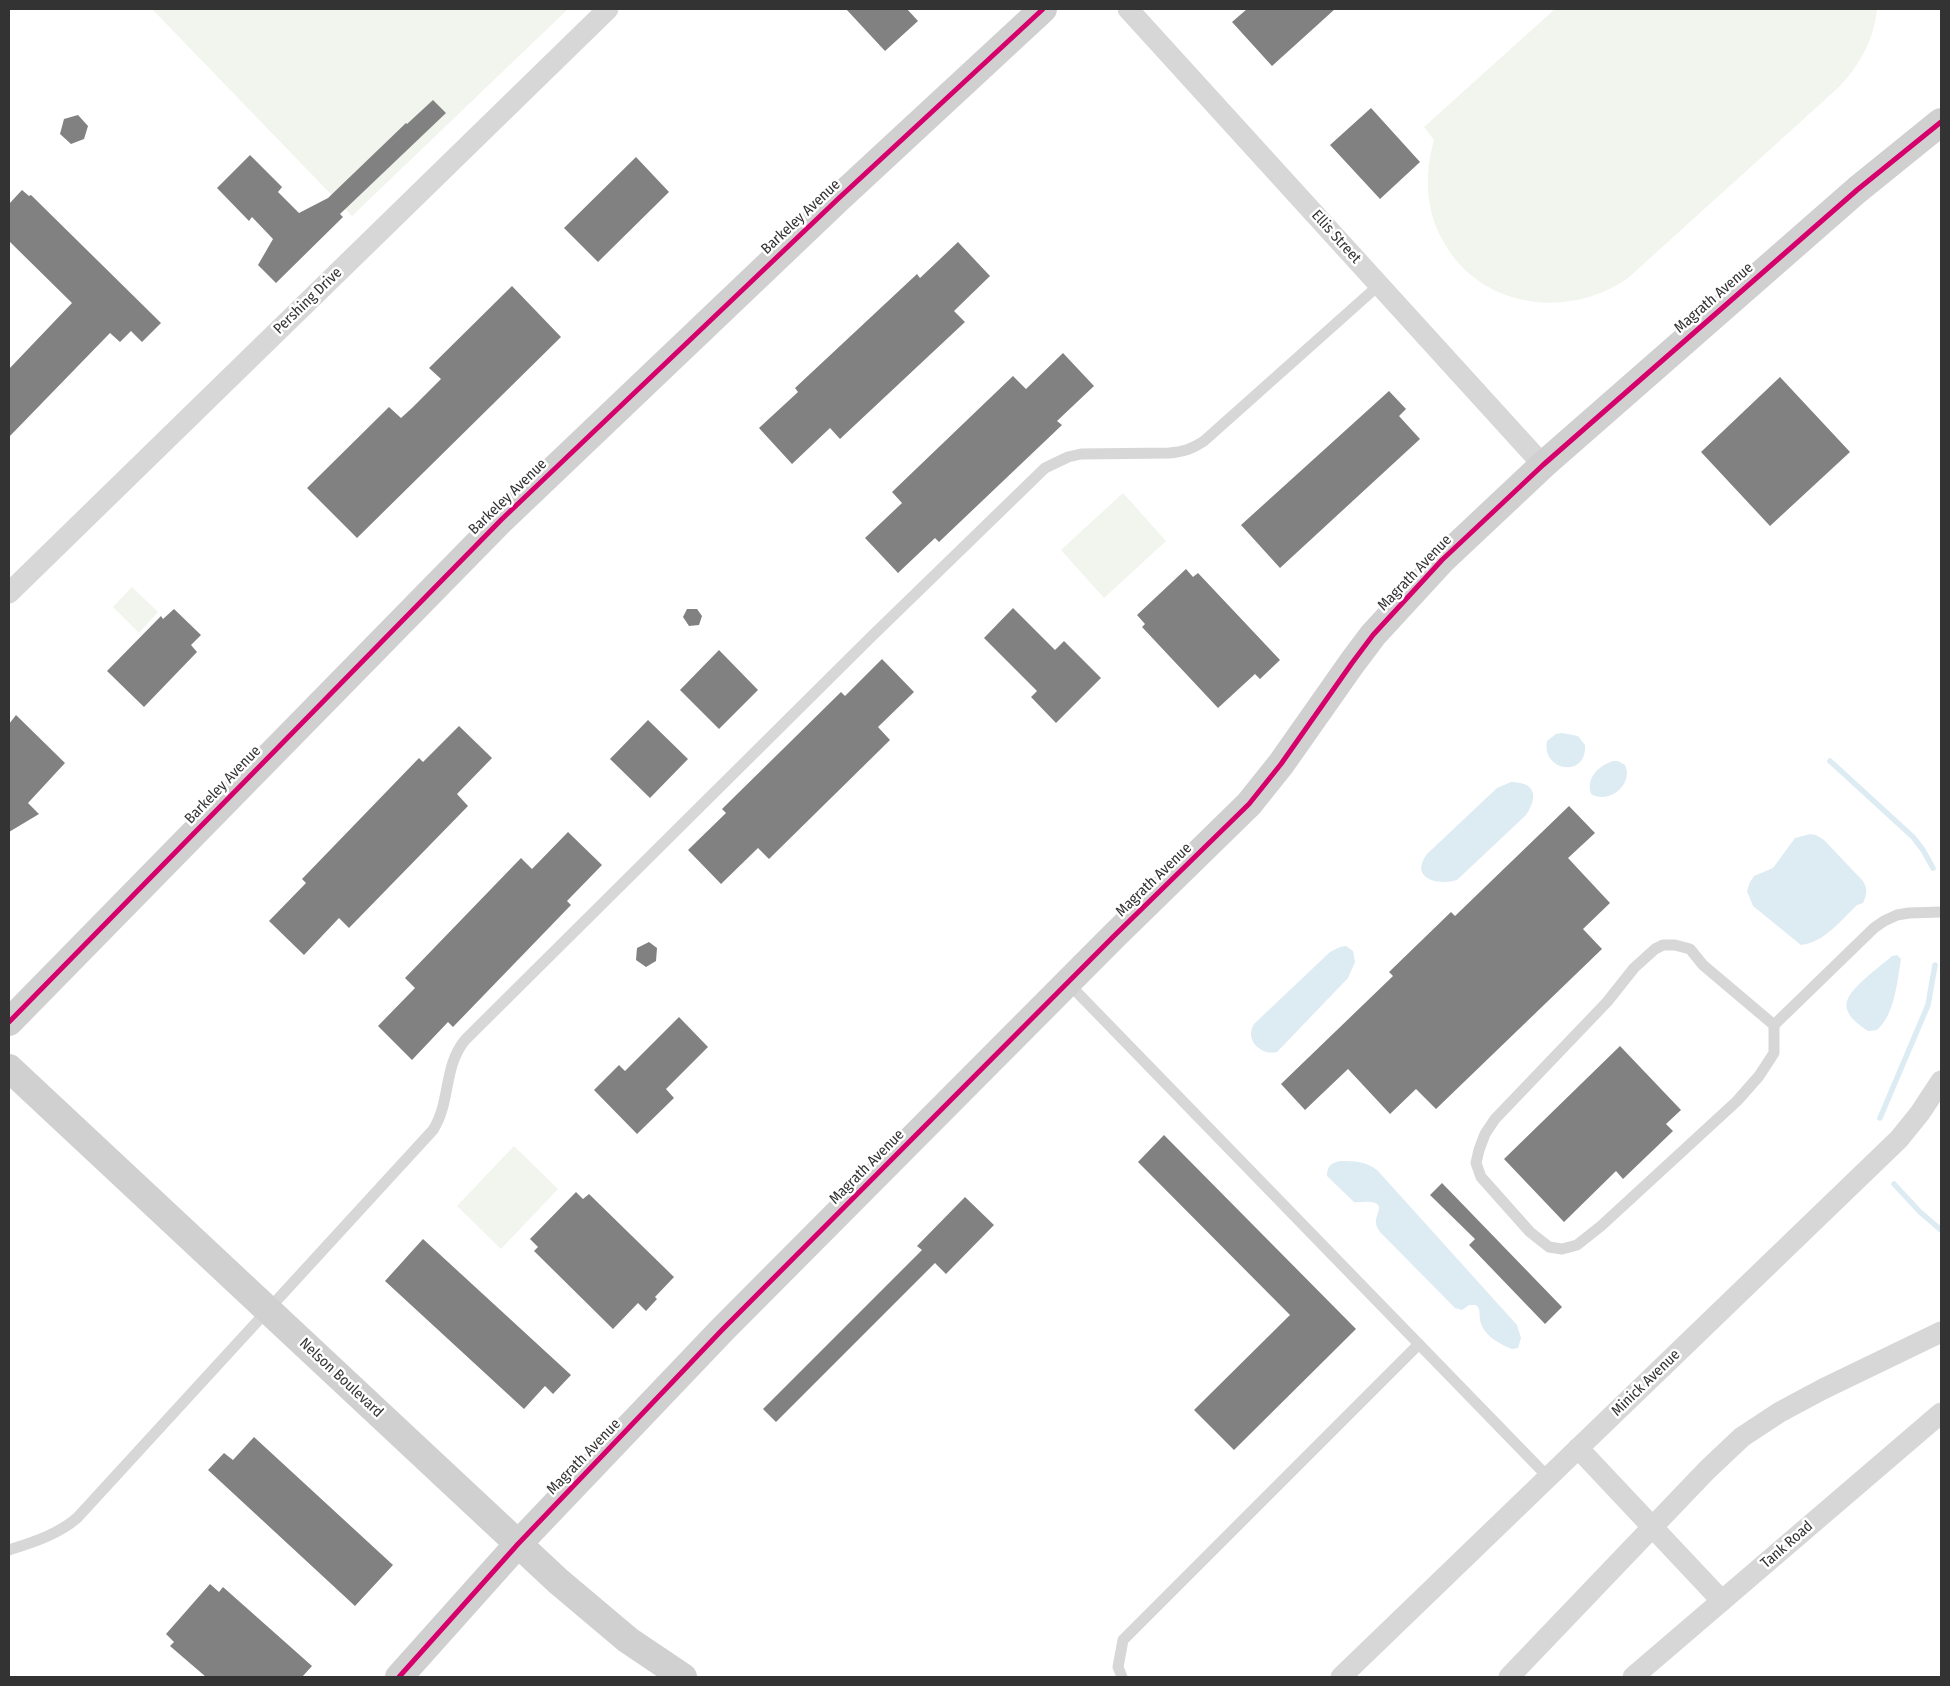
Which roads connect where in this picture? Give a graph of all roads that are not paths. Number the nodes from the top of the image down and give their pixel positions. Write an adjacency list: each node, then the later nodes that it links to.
1 (608, 9): 7 (street, Pershing Drive)
2 (1043, 9): 10 (main road, Barkeley Avenue)
3 (1128, 9): 5 (street, Ellis Street)
4 (1941, 122): 6 (main road, Magrath Avenue)
5 (1379, 285): 6 (street, Ellis Street); 14 (lane)
6 (1543, 465): 9 (main road, Magrath Avenue)
7 (9, 593)
8 (1941, 912): 11 (lane)
9 (1068, 983): 16 (lane); 21 (main road, Magrath Avenue)
10 (9, 1022)
11 (1774, 1025): 11 (lane)
12 (9, 1068): 14 (main road, Nelson Boulevard)
13 (1941, 1081): 18 (street, Minick Avenue)
14 (268, 1310): 21 (main road, Nelson Boulevard); 22 (lane)
15 (1941, 1332): 20 (street)
16 (1419, 1344): 19 (lane); 26 (lane)
17 (1941, 1413): 23 (street, Tank Road)
18 (1578, 1448): 19 (street, Minick Avenue); 20 (street)
19 (1548, 1477): 27 (street, Minick Avenue)
20 (1652, 1527): 23 (street); 28 (street)
21 (518, 1544): 24 (main road, Magrath Avenue); 25 (main road, Nelson Boulevard)
22 (9, 1550)
23 (1722, 1602): 29 (street, Tank Road)
24 (399, 1677)
25 (683, 1677)
26 (1122, 1677)
27 (1341, 1677)
28 (1509, 1677)
29 (1633, 1677)

